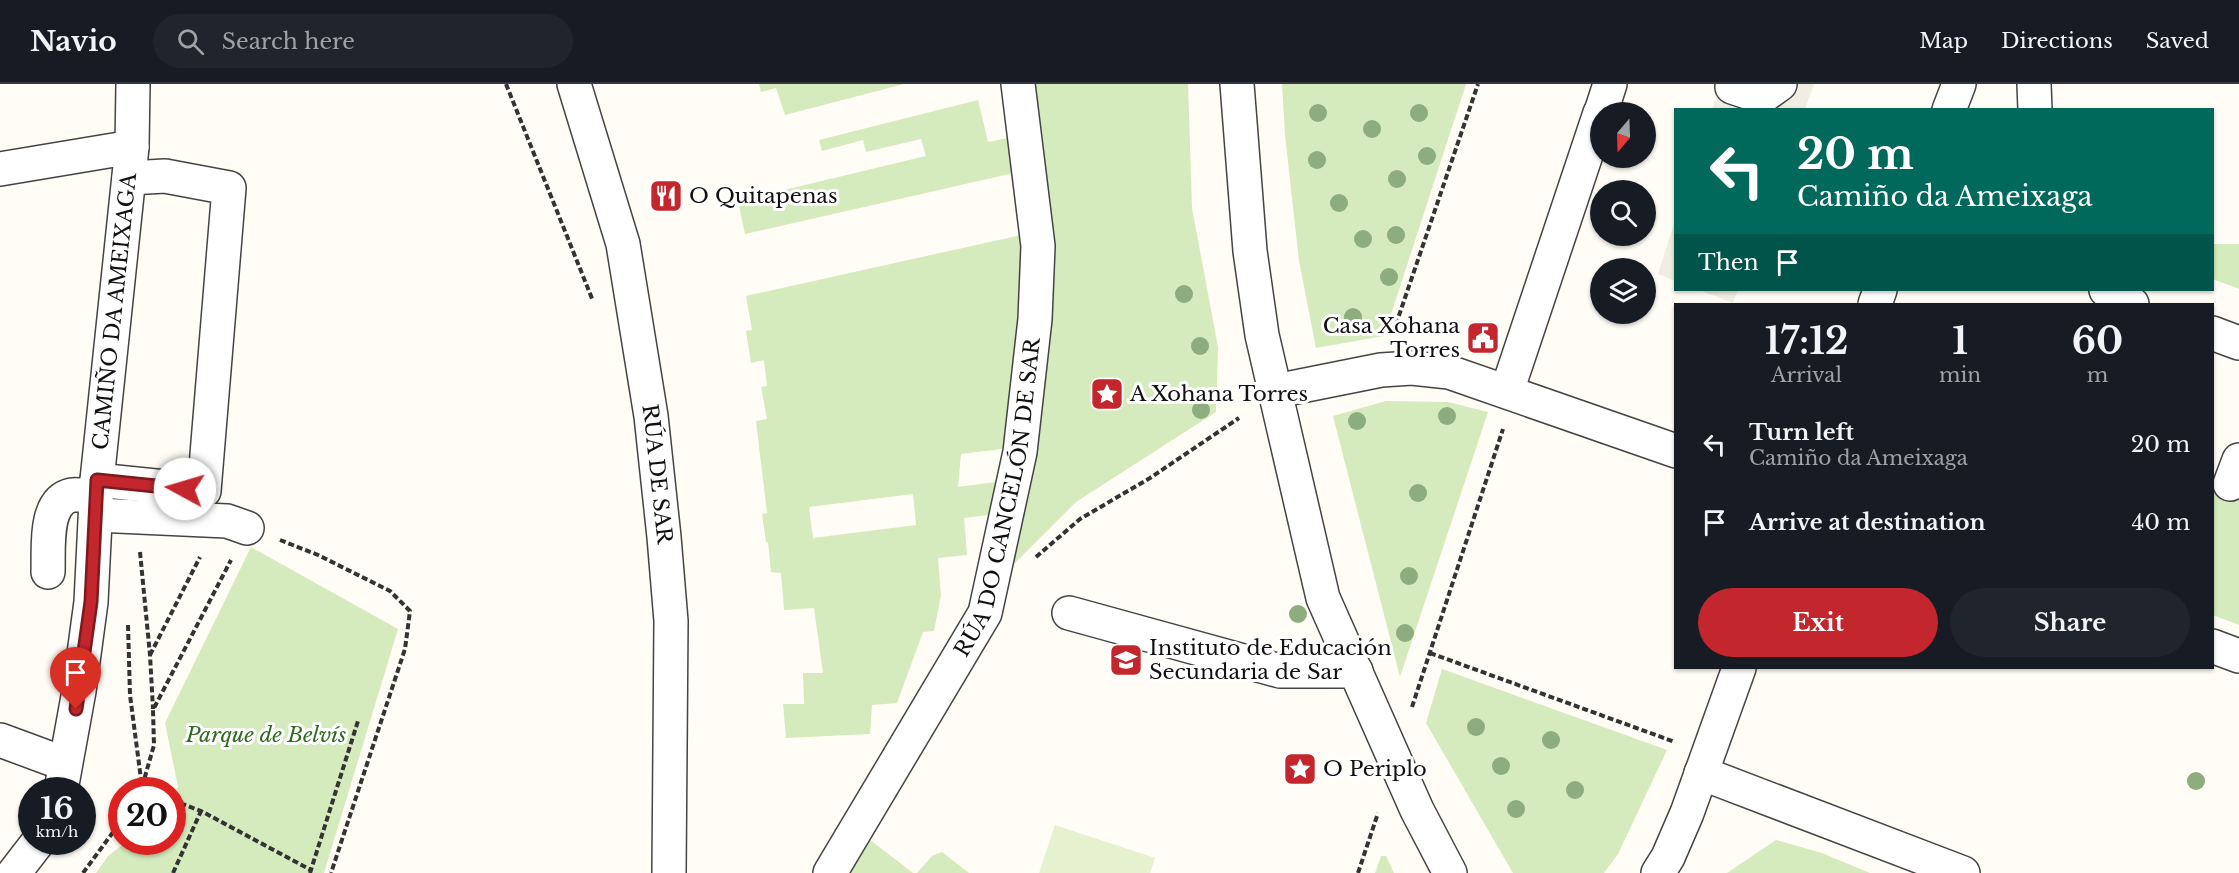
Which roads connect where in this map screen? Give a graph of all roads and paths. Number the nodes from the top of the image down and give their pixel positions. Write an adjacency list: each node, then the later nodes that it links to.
1 (133, 84): 18 (street, CAMIÑO DA AMEIXAGA)
2 (506, 84): 22 (path)
3 (574, 84): 61 (street, RÚA DE SAR)
4 (1018, 84): 62 (street, RÚA DO CANCELÓN DE SAR)
5 (1237, 84): 26 (street)
6 (1478, 84): 24 (path)
7 (1610, 84): 13 (street)
8 (1733, 84): 9 (street)
9 (1780, 84)
10 (1959, 84): 14 (street)
11 (1976, 84): 15 (street)
12 (2034, 84): 16 (street)
13 (1604, 102)
14 (1950, 108)
15 (1973, 108)
16 (2035, 108)
17 (1590, 144): 27 (street)
18 (130, 163): 19 (street); 30 (street, CAMIÑO DA AMEIXAGA); 30 (street)
19 (0, 169)
20 (2108, 291): 21 (street)
21 (2130, 303)
22 (597, 311)
23 (2214, 334): 25 (street)
24 (1392, 336)
25 (2239, 343)
26 (1276, 392): 27 (street); 42 (street)
27 (1506, 406): 29 (street); 38 (path)
28 (1239, 418): 34 (path)
29 (1674, 450)
30 (97, 498): 31 (street); 35 (street); 49 (street, CAMIÑO DA AMEIXAGA)
31 (247, 528): 44 (path); 60 (path)
32 (150, 549): 39 (path)
33 (203, 551): 39 (path)
34 (1032, 562)
35 (48, 572)
36 (1069, 613): 42 (street)
37 (2214, 647): 40 (street)
38 (1430, 653): 43 (path); 47 (path)
39 (150, 655): 44 (path)
40 (2239, 656)
41 (1739, 669): 48 (street)
42 (1356, 671): 64 (street)
43 (1411, 709)
44 (153, 710): 50 (path)
45 (358, 721): 56 (path)
46 (0, 740): 49 (street)
47 (1679, 743)
48 (1701, 773): 65 (street); 66 (street)
49 (63, 777)
50 (145, 777)
51 (186, 805): 53 (path)
52 (1379, 808): 63 (path)
53 (201, 811): 56 (path); 59 (path)
54 (108, 839): 58 (path)
55 (28, 855): 57 (street)
56 (310, 871)
57 (14, 873)
58 (83, 873)
59 (173, 873)
60 (331, 873)
61 (669, 873)
62 (830, 873)
63 (1358, 873)
64 (1450, 873)
65 (1658, 873)
66 (1963, 873)

